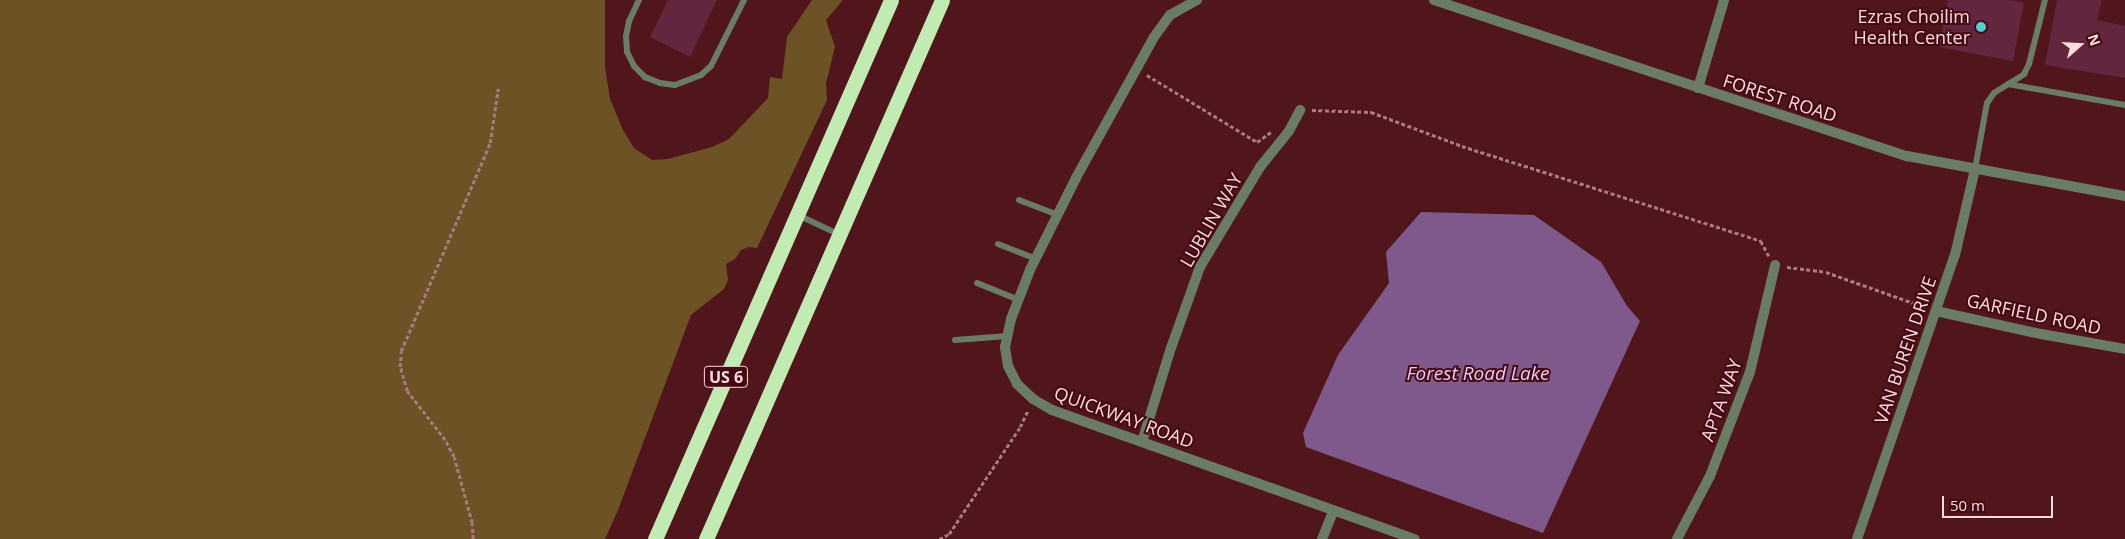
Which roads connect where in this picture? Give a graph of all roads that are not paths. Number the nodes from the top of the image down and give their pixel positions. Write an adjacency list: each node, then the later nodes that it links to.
1 (639, 0): 2 (lane)
2 (744, 0)
3 (891, 0): 16 (highway, US 6)
4 (942, 0): 18 (highway, US 6)
5 (1197, 0): 17 (street, QUICKWAY ROAD)
6 (1434, 0): 10 (street, FOREST ROAD)
7 (1724, 0): 10 (street)
8 (2045, 0): 9 (lane)
9 (2008, 84): 11 (lane); 13 (lane)
10 (1698, 88): 13 (street, FOREST ROAD)
11 (2125, 105)
12 (1300, 110): 28 (street, LUBLIN WAY)
13 (1975, 169): 14 (street, FOREST ROAD); 24 (street, VAN BUREN DRIVE)
14 (2125, 196)
15 (1019, 200): 17 (lane)
16 (797, 215): 18 (lane); 30 (highway, US 6)
17 (1058, 215): 20 (street, QUICKWAY ROAD)
18 (840, 235): 31 (highway, US 6)
19 (998, 244): 20 (lane)
20 (1036, 259): 23 (street, QUICKWAY ROAD)
21 (1775, 265): 34 (street, APTA WAY)
22 (977, 283): 23 (lane)
23 (1019, 300): 25 (street, QUICKWAY ROAD)
24 (1936, 311): 27 (street, GARFIELD ROAD); 35 (street, VAN BUREN DRIVE)
25 (1008, 336): 26 (lane); 28 (street, QUICKWAY ROAD)
26 (955, 340)
27 (2125, 349)
28 (1142, 442): 29 (street, QUICKWAY ROAD)
29 (1334, 510): 32 (street); 33 (street, QUICKWAY ROAD)
30 (655, 539)
31 (706, 539)
32 (1322, 539)
33 (1415, 539)
34 (1676, 539)
35 (1857, 539)

